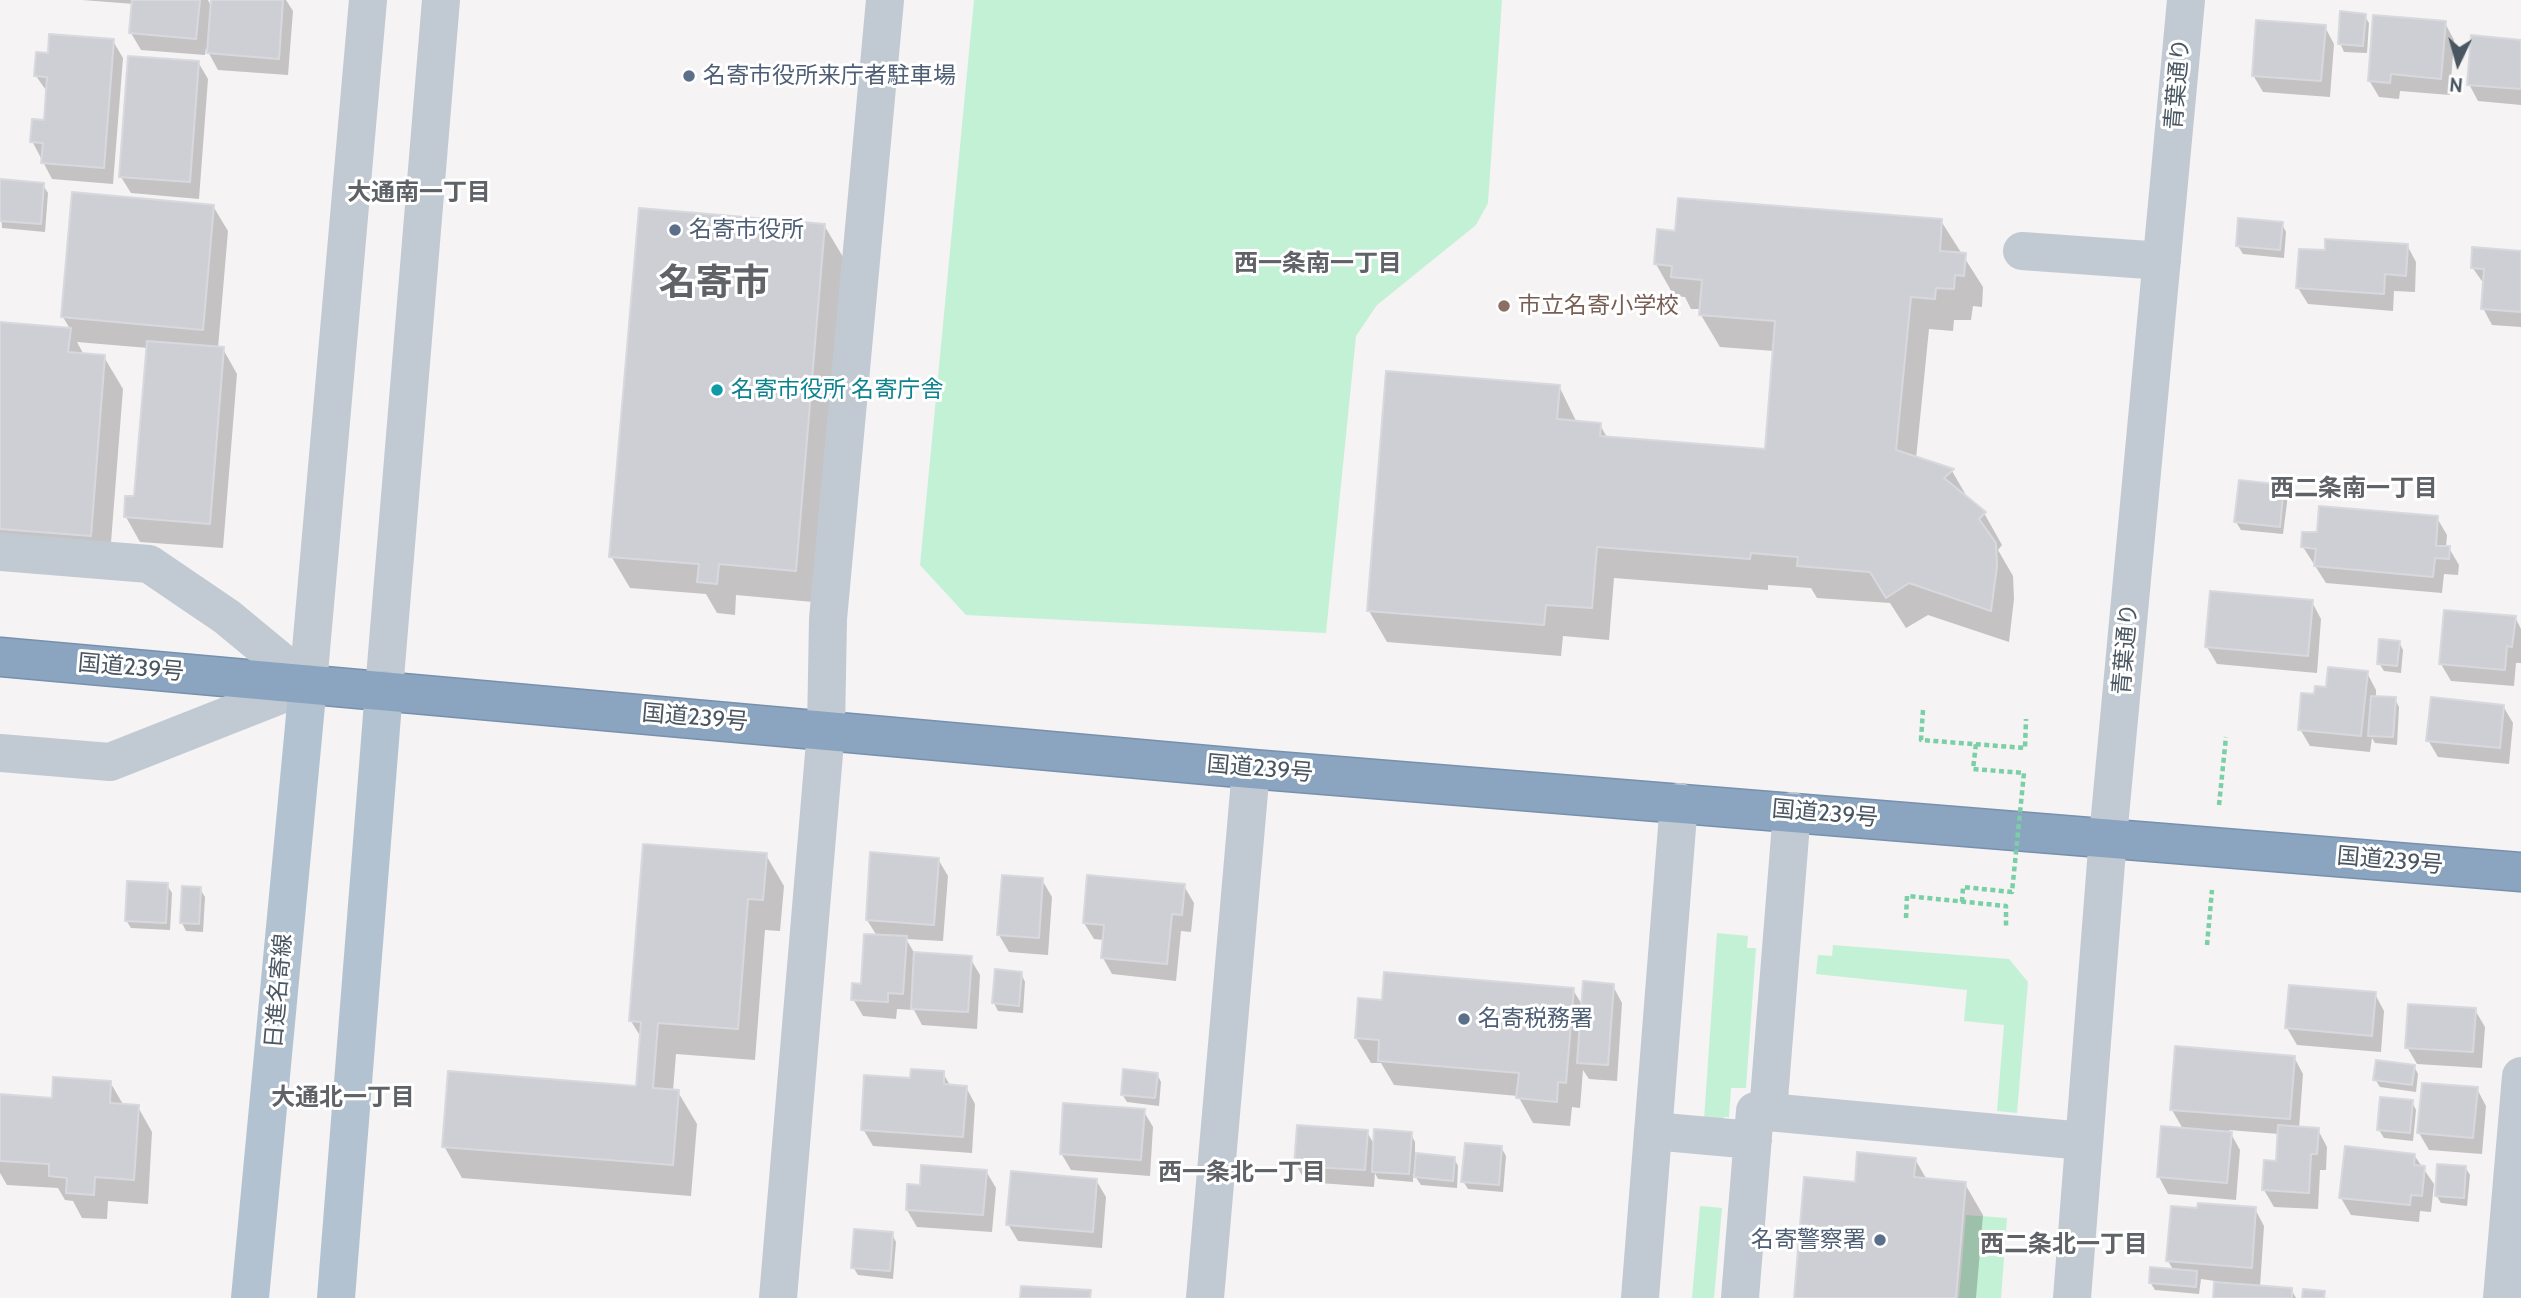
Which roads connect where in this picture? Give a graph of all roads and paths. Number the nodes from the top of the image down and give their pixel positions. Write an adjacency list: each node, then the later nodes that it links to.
1 (368, 0): 9 (street)
2 (442, 0): 10 (street)
3 (885, 0): 13 (street)
4 (2186, 0): 6 (street, 青葉通り)
5 (2022, 251): 6 (street)
6 (2162, 261): 19 (street, 青葉通り)
7 (0, 552): 9 (street)
8 (0, 657): 9 (highway, 国道239号)
9 (308, 684): 10 (highway, 国道239号); 15 (street); 28 (main road, 日進名寄線)
10 (384, 690): 13 (highway, 国道239号); 29 (main road)
11 (1923, 710): 14 (path)
12 (2026, 719): 14 (path)
13 (826, 730): 16 (highway, 国道239号); 30 (street)
14 (1976, 744): 21 (path, bridge)
15 (0, 753)
16 (1251, 769): 17 (highway, 国道239号); 31 (street)
17 (1679, 802): 18 (highway, 国道239号); 26 (street)
18 (1792, 811): 19 (highway, 国道239号); 25 (street)
19 (2108, 837): 20 (highway, 国道239号); 27 (street, 青葉通り)
20 (2521, 872)
21 (1962, 902): 22 (path); 23 (path)
22 (1906, 918)
23 (2006, 927)
24 (2521, 1076): 35 (street)
25 (1760, 1126): 26 (street); 27 (street); 33 (street)
26 (1653, 1131): 32 (street)
27 (2084, 1141): 34 (street, 青葉通り)
28 (250, 1298)
29 (336, 1298)
30 (778, 1298)
31 (1205, 1298)
32 (1640, 1298)
33 (1740, 1298)
34 (2072, 1298)
35 (2502, 1298)

